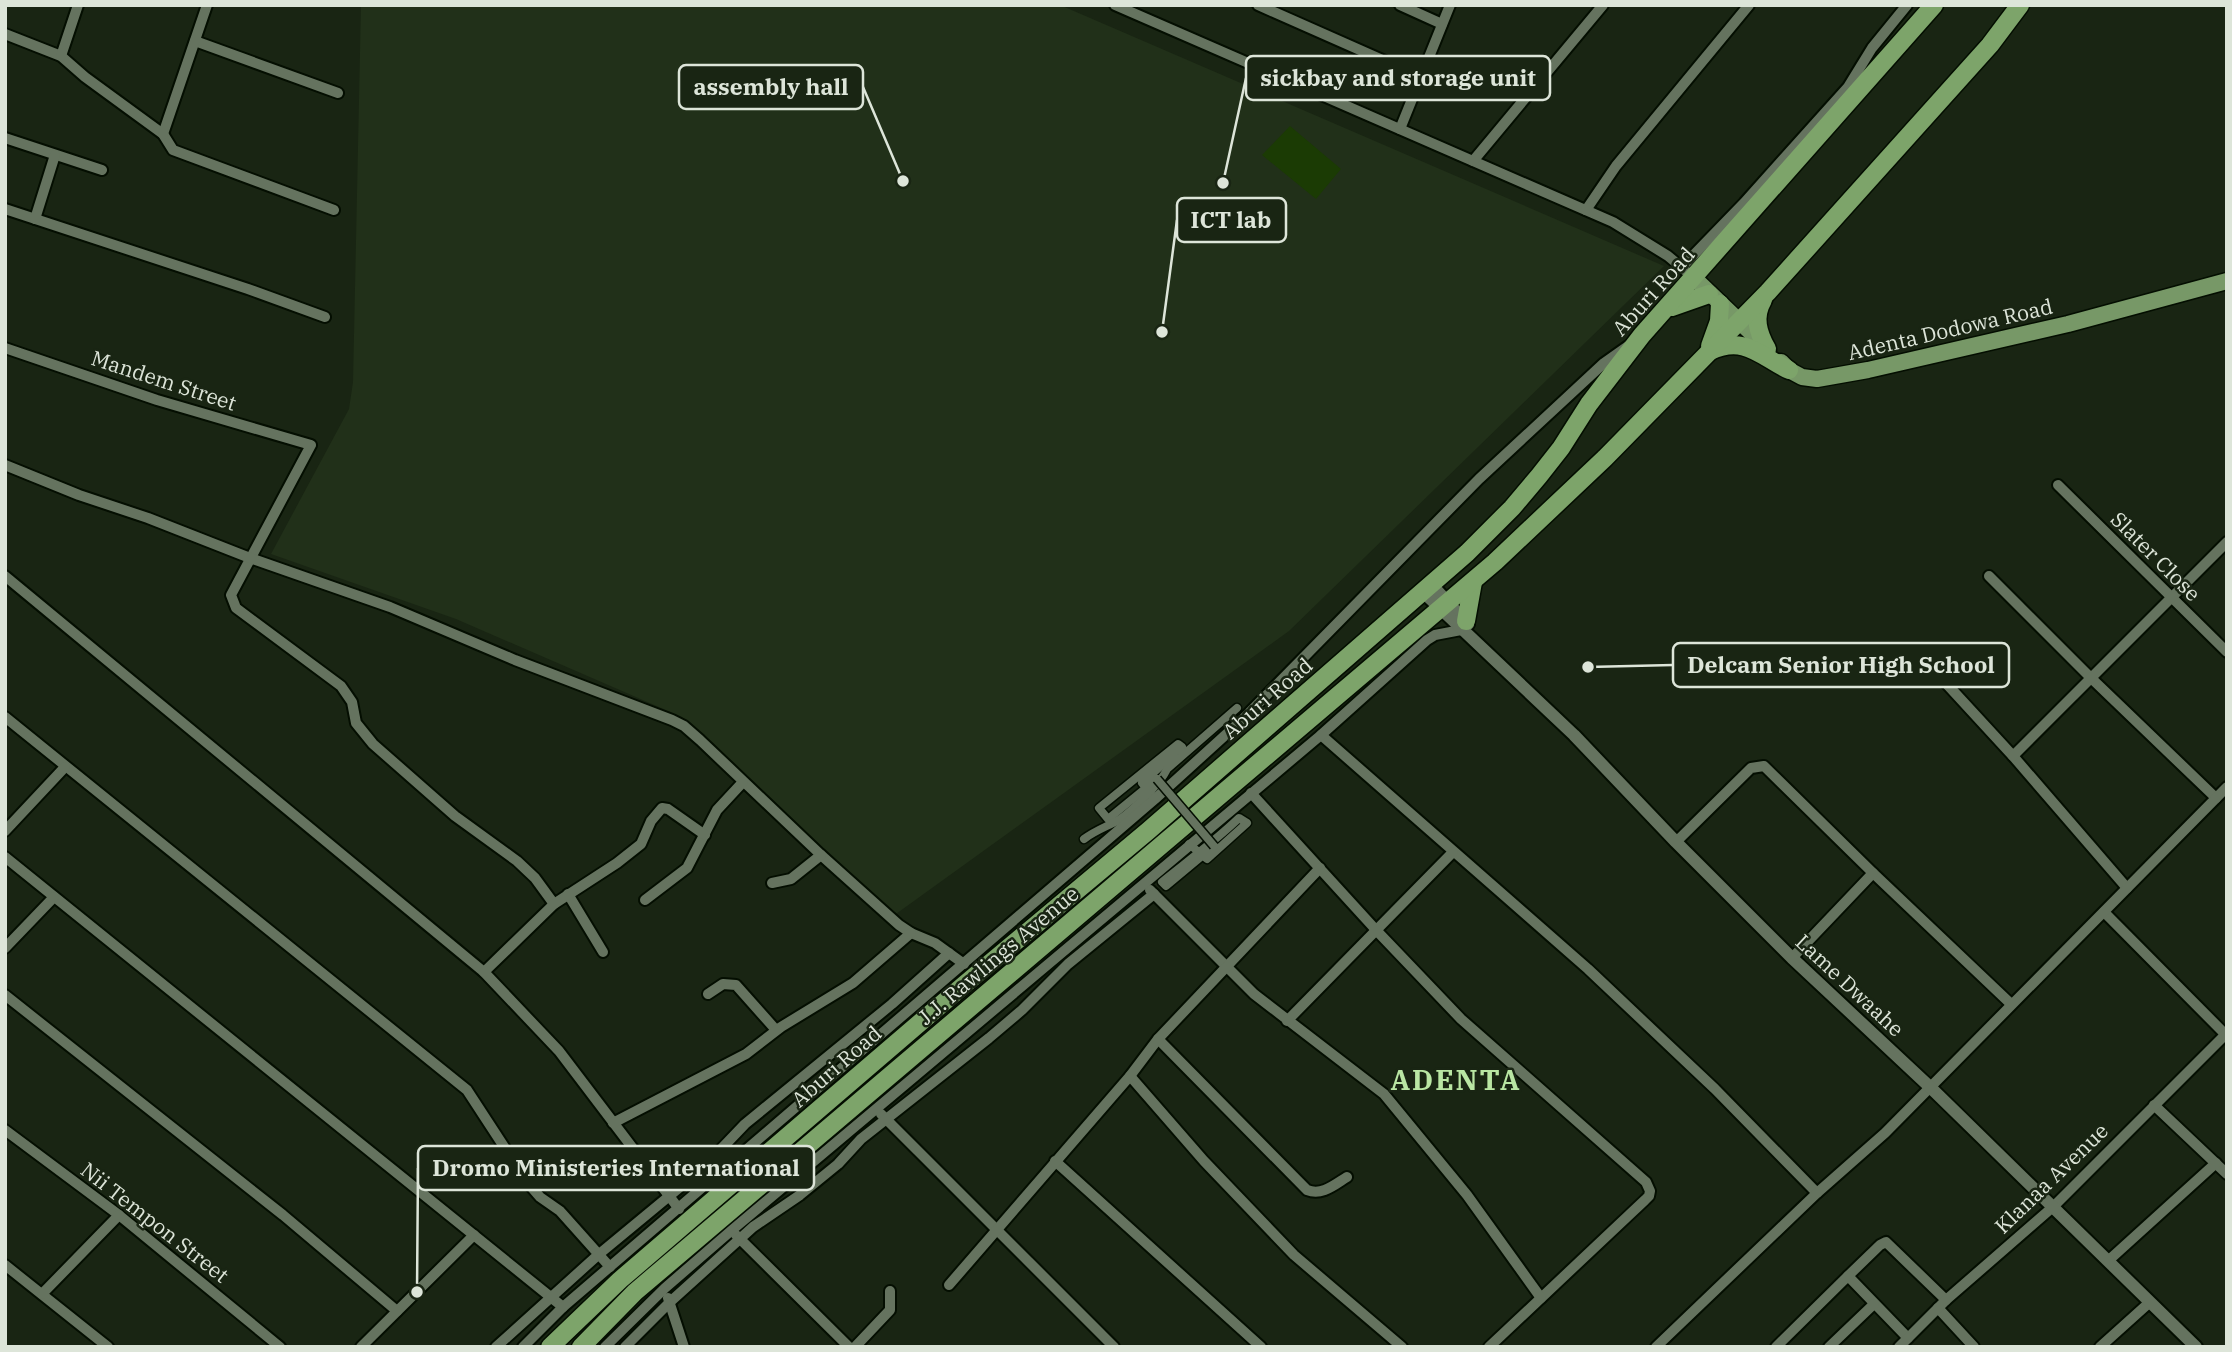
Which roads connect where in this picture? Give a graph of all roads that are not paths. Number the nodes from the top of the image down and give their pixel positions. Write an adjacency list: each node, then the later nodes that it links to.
1 (78, 5): 15 (street)
2 (207, 5): 14 (street)
3 (1115, 5): 18 (street)
4 (1258, 5): 16 (street)
5 (1401, 5): 12 (street)
6 (1450, 5): 12 (street)
7 (1603, 5): 22 (street)
8 (1749, 5): 26 (street)
9 (1907, 5): 28 (street)
10 (1934, 5): 28 (highway, Aburi Road)
11 (2020, 5): 30 (highway)
12 (1442, 24): 16 (street)
13 (5, 34): 15 (street)
14 (195, 41): 17 (street); 19 (street)
15 (61, 56): 19 (street)
16 (1421, 77): 18 (street)
17 (338, 93)
18 (1400, 129): 22 (street)
19 (163, 134): 25 (street)
20 (5, 138): 21 (street)
21 (55, 155): 23 (street); 27 (street)
22 (1473, 161): 26 (street)
23 (102, 170)
24 (5, 209): 27 (street)
25 (334, 210)
26 (1586, 210): 28 (street)
27 (35, 219): 33 (street)
28 (1688, 273): 31 (main road); 32 (highway, Aburi Road)
29 (2227, 281): 39 (main road, Adenta Dodowa Road)
30 (1768, 292): 34 (highway); 37 (highway)
31 (1715, 299): 32 (highway); 34 (main road); 38 (highway)
32 (1663, 312): 35 (highway, Aburi Road)
33 (325, 317)
34 (1739, 321): 37 (main road); 38 (highway, J.J. Rawlings Avenue)
35 (1642, 335): 47 (highway, Aburi Road); 63 (street)
36 (5, 348): 43 (street, Mandem Street)
37 (1768, 349): 39 (main road)
38 (1707, 353): 39 (highway); 46 (highway, J.J. Rawlings Avenue)
39 (1789, 370)
40 (5, 465): 43 (street)
41 (2058, 485): 48 (street, Slater Close)
42 (2227, 542): 48 (street)
43 (250, 558): 60 (street); 82 (street)
44 (5, 576): 94 (street)
45 (1989, 576): 52 (street)
46 (1473, 582): 49 (highway, J.J. Rawlings Avenue); 50 (highway)
47 (1428, 589): 49 (street, Lame Dwaahe); 90 (highway, Aburi Road)
48 (2170, 598): 51 (street, Slater Close); 52 (street)
49 (1445, 606): 50 (street, Lame Dwaahe); 57 (highway, J.J. Rawlings Avenue)
50 (1463, 626): 56 (street); 68 (street, Lame Dwaahe)
51 (2227, 652)
52 (2090, 677): 58 (street); 64 (street)
53 (1944, 681): 58 (street)
54 (1237, 708): 63 (street)
55 (5, 717): 59 (street)
56 (1321, 735): 57 (street); 70 (street)
57 (1281, 756): 62 (street); 83 (highway, J.J. Rawlings Avenue)
58 (2013, 756): 77 (street)
59 (65, 767): 65 (street); 122 (street)
60 (743, 782): 66 (street); 71 (street)
61 (2227, 787): 64 (street)
62 (1251, 793): 69 (street); 73 (street)
63 (1152, 796): 67 (street); 69 (street, bridge); 90 (street)
64 (2216, 798): 77 (street)
65 (5, 831)
66 (705, 835): 78 (street); 81 (street)
67 (1084, 839)
68 (1676, 842): 74 (street); 91 (street, Lame Dwaahe)
69 (1189, 844): 76 (street)
70 (1453, 852): 85 (street); 114 (street)
71 (821, 855): 75 (street); 86 (street)
72 (5, 857): 80 (street)
73 (1320, 868): 85 (street); 93 (street)
74 (1873, 873): 91 (street); 97 (street)
75 (772, 883)
76 (1143, 883): 79 (street); 83 (street)
77 (2127, 887): 84 (street)
78 (568, 894): 82 (street); 88 (street)
79 (1154, 894): 93 (street); 107 (street)
80 (54, 897): 87 (street); 120 (street)
81 (645, 900)
82 (554, 904): 94 (street)
83 (1103, 906): 103 (highway, J.J. Rawlings Avenue)
84 (2104, 912): 97 (street); 100 (street)
85 (1376, 930): 98 (street); 132 (street)
86 (911, 933): 89 (street); 99 (street)
87 (5, 948)
88 (603, 952)
89 (949, 953): 92 (street); 115 (street)
90 (986, 956): 92 (street); 145 (highway, Aburi Road)
91 (1792, 958): 104 (street, Lame Dwaahe)
92 (964, 964): 117 (street)
93 (1226, 966): 98 (street); 101 (street)
94 (484, 972): 108 (street)
95 (708, 994): 99 (street)
96 (5, 995): 138 (street)
97 (2011, 1004): 104 (street)
98 (1287, 1021): 132 (street)
99 (776, 1030): 108 (street)
100 (2225, 1038): 105 (street, Klanaa Avenue)
101 (1158, 1039): 102 (street); 113 (street)
102 (1130, 1076): 110 (street); 154 (street)
103 (900, 1078): 106 (street); 146 (highway, J.J. Rawlings Avenue)
104 (1931, 1088): 114 (street); 116 (street, Lame Dwaahe)
105 (2154, 1105): 111 (street); 116 (street, Klanaa Avenue)
106 (877, 1109): 107 (street); 121 (street)
107 (886, 1118): 119 (street); 121 (street)
108 (613, 1123): 115 (street)
109 (5, 1130): 118 (street, Nii Tempon Street)
110 (1055, 1161): 119 (street); 153 (street)
111 (2216, 1163): 112 (street); 123 (street)
112 (2227, 1174)
113 (1347, 1177)
114 (1817, 1193): 156 (street)
115 (670, 1198): 117 (street); 122 (street)
116 (2054, 1206): 123 (street, Lame Dwaahe); 136 (street, Klanaa Avenue)
117 (679, 1209): 125 (street)
118 (119, 1215): 130 (street); 141 (street, Nii Tempon Street)
119 (997, 1227): 127 (street); 152 (street)
120 (474, 1234): 131 (street); 138 (street)
121 (736, 1234): 128 (street); 133 (street); 150 (street)
122 (598, 1255): 125 (street); 131 (street)
123 (2109, 1260): 134 (street, Lame Dwaahe)
124 (5, 1265): 130 (street)
125 (610, 1267): 137 (street)
126 (1848, 1276): 135 (street); 136 (street); 157 (street)
127 (949, 1285)
128 (665, 1289): 133 (street); 147 (street)
129 (890, 1291): 151 (street)
130 (42, 1294): 140 (street)
131 (552, 1297): 137 (street); 143 (street)
132 (1541, 1298): 155 (street)
133 (670, 1302): 148 (street); 149 (street)
134 (2150, 1302): 161 (street); 162 (street, Lame Dwaahe)
135 (1874, 1304): 139 (street); 158 (street)
136 (1942, 1304): 139 (street, Klanaa Avenue); 160 (street)
137 (563, 1307): 144 (street)
138 (397, 1311): 142 (street)
139 (1908, 1338): 159 (street, Klanaa Avenue)
140 (108, 1347)
141 (280, 1347)
142 (361, 1347)
143 (496, 1347)
144 (523, 1347)
145 (550, 1347)
146 (581, 1347)
147 (605, 1347)
148 (625, 1347)
149 (684, 1347)
150 (849, 1347)
151 (855, 1347)
152 (1114, 1347)
153 (1261, 1347)
154 (1402, 1347)
155 (1489, 1347)
156 (1656, 1347)
157 (1776, 1347)
158 (1829, 1347)
159 (1899, 1347)
160 (1974, 1347)
161 (2100, 1347)
162 (2196, 1347)

